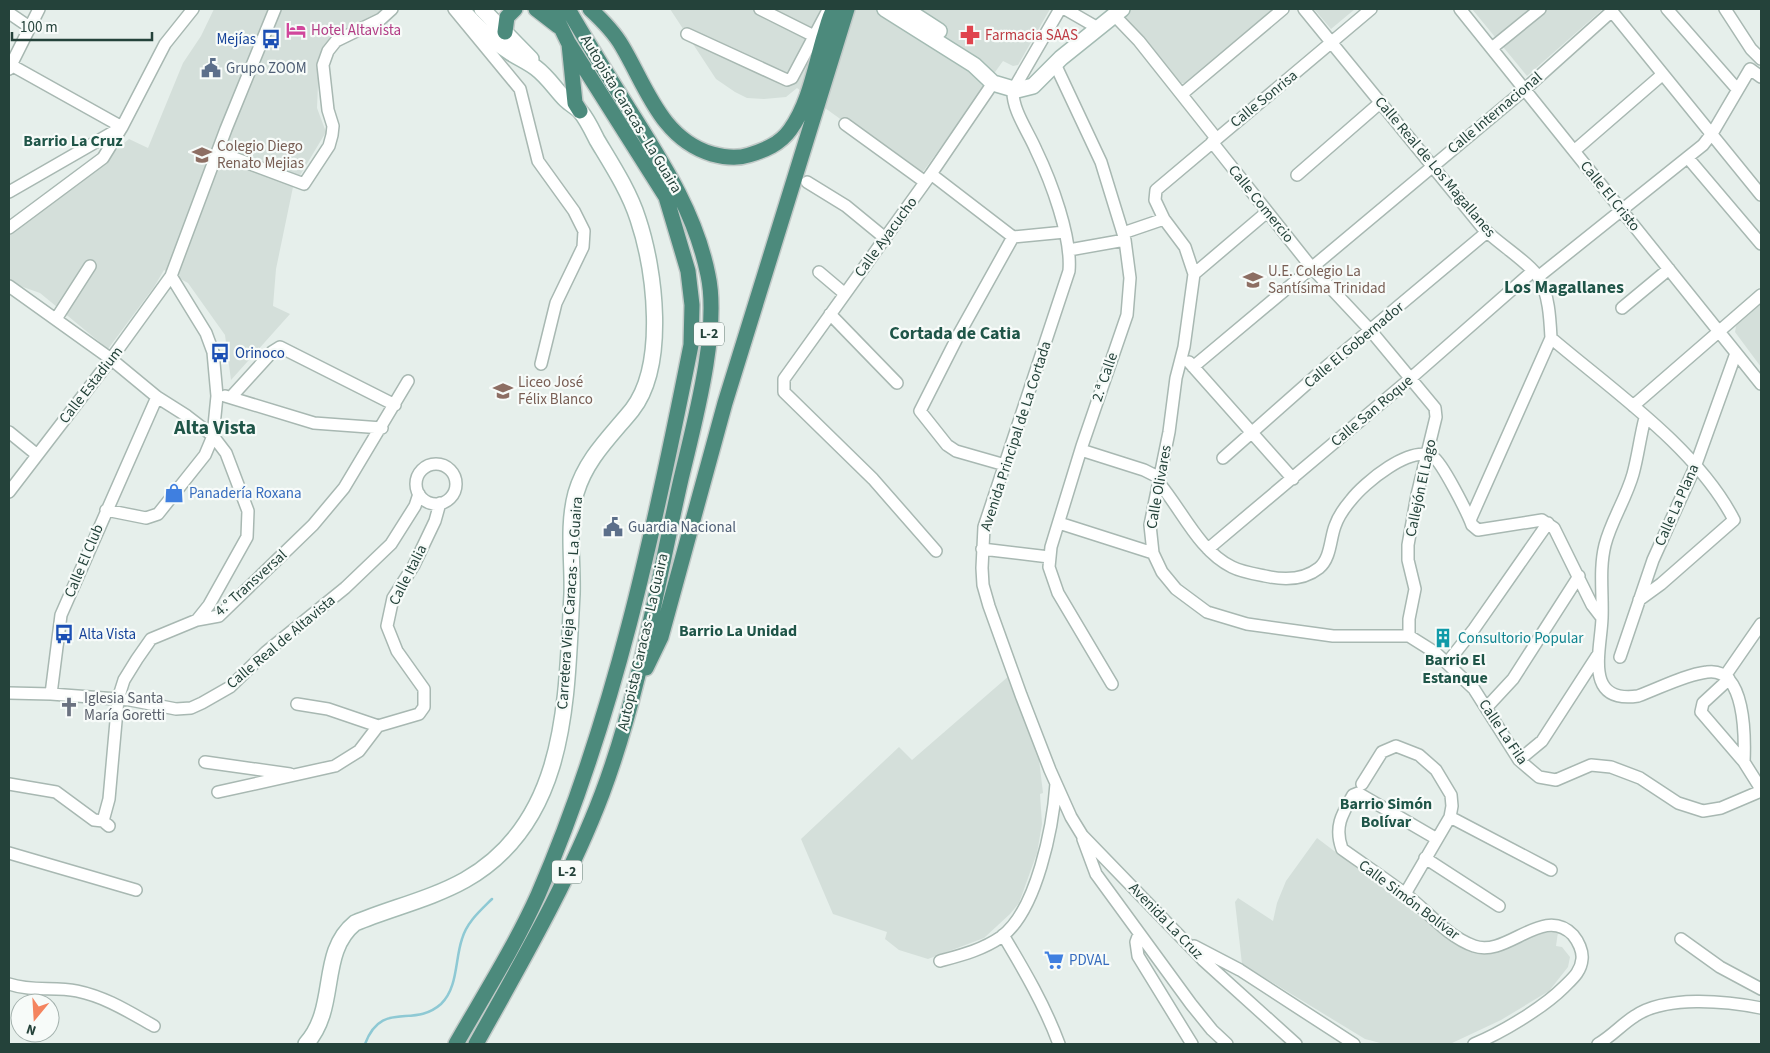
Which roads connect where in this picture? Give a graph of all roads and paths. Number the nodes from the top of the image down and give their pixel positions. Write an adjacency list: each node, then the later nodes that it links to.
1 (39, 9): 31 (street)
2 (193, 9): 53 (street)
3 (275, 9): 56 (street, Calle Estadium)
4 (392, 9): 56 (street)
5 (454, 9): 96 (street)
6 (461, 9): 42 (main road)
7 (482, 9): 33 (main road)
8 (515, 9): 33 (highway)
9 (536, 9): 35 (highway)
10 (552, 9): 35 (highway, Autopista Caracas - La Guaira / L-2)
11 (568, 9): 143 (highway, Autopista Caracas - La Guaira / L-2)
12 (590, 9): 15 (highway)
13 (760, 9): 36 (street)
14 (829, 9): 36 (street)
15 (834, 9)
16 (846, 9): 143 (highway)
17 (885, 9): 45 (main road)
18 (905, 9): 45 (main road)
19 (1060, 9): 47 (street)
20 (1065, 9): 32 (street)
21 (1283, 9): 49 (street)
22 (1304, 9): 37 (street, Calle Real de Los Magallanes)
23 (1371, 9): 37 (street, Calle Sonrisa)
24 (1460, 9): 38 (street, Calle El Cristo)
25 (1540, 9): 38 (street)
26 (1667, 9): 46 (street)
27 (1725, 9): 39 (street)
28 (1610, 10): 43 (street); 48 (street, Calle Internacional)
29 (1118, 12): 32 (main road); 49 (street, Calle Comercio)
30 (9, 13): 31 (street)
31 (28, 26): 41 (street)
32 (1098, 28): 40 (main road)
33 (505, 32): 42 (main road)
34 (687, 34): 36 (street)
35 (566, 36): 51 (highway); 178 (highway, Autopista Caracas - La Guaira / L-2)
36 (814, 36)
37 (1332, 44): 50 (street, Calle Real de Los Magallanes); 55 (street, Calle Sonrisa)
38 (1492, 48): 48 (street, Calle El Cristo)
39 (1761, 59)
40 (1055, 64): 47 (main road); 72 (street, 2.ª Calle)
41 (10, 67): 53 (street)
42 (535, 67): 51 (main road, Carretera Vieja Caracas - La Guaira)
43 (1663, 74): 54 (street); 57 (street)
44 (1761, 76): 46 (street, Calle San Roque)
45 (988, 78): 47 (main road); 61 (street, Calle Ayacucho)
46 (1737, 89): 54 (street, Calle San Roque)
47 (1014, 90): 70 (street, Avenida Principal de La Cortada)
48 (1524, 90): 57 (street, Calle El Cristo); 59 (street, Calle Internacional)
49 (1182, 94): 55 (street, Calle Comercio)
50 (1382, 102): 59 (street, Calle Real de Los Magallanes); 60 (street)
51 (580, 111): 177 (main road, Carretera Vieja Caracas - La Guaira)
52 (846, 124): 61 (street)
53 (122, 127): 64 (street); 69 (street)
54 (1712, 135): 58 (street, Calle San Roque); 65 (street)
55 (1214, 140): 63 (street, Calle Sonrisa); 67 (street, Calle Comercio)
56 (218, 152): 83 (street, Calle Estadium)
57 (1574, 152): 66 (street, Calle El Cristo)
58 (1688, 158): 66 (street, Calle San Roque); 75 (street)
59 (1433, 166): 71 (street, Calle Real de Los Magallanes); 78 (street, Calle Internacional)
60 (1297, 175)
61 (928, 178): 73 (street); 74 (street, Calle Ayacucho)
62 (807, 182): 74 (street)
63 (1156, 190): 68 (street, Calle Olivares)
64 (9, 192)
65 (1761, 194)
66 (1621, 210): 79 (street, Calle El Cristo); 82 (street, Calle San Roque)
67 (1267, 212): 78 (street, Calle Comercio); 81 (street)
68 (1164, 219): 72 (street); 81 (street, Calle Olivares)
69 (9, 228)
70 (1065, 232): 73 (street); 76 (street, Avenida Principal de La Cortada)
71 (1487, 232): 82 (street, Calle Real de Los Magallanes); 90 (street, Calle El Gobernador)
72 (1124, 236): 76 (street); 112 (street, 2.ª Calle)
73 (1014, 237): 116 (street)
74 (886, 238): 85 (street, Calle Ayacucho)
75 (1761, 244)
76 (1069, 250): 116 (street, Avenida Principal de La Cortada)
77 (90, 266): 89 (street)
78 (1312, 268): 90 (street, Calle Comercio); 97 (street, Calle Internacional)
79 (1669, 269): 87 (street); 91 (street, Calle El Cristo)
80 (819, 272): 85 (street)
81 (1194, 274): 94 (street, Calle Olivares)
82 (1536, 274): 92 (street); 98 (street, Calle San Roque)
83 (171, 276): 95 (street, Calle Estadium); 102 (street, Calle El Club)
84 (9, 286): 89 (street)
85 (845, 294): 88 (street, Calle Ayacucho)
86 (1761, 295): 91 (street)
87 (1622, 308)
88 (830, 314): 100 (street); 129 (street, Calle Ayacucho)
89 (56, 320): 95 (street)
90 (1371, 331): 98 (street, Calle Comercio); 110 (street, Calle El Gobernador)
91 (1719, 332): 93 (street, Calle El Cristo); 106 (street)
92 (1551, 338): 106 (street); 124 (street)
93 (1736, 353): 101 (street, Calle El Cristo); 117 (street, Calle La Plana)
94 (1183, 355): 97 (street); 119 (street, Calle Olivares)
95 (111, 360): 104 (street); 113 (street, Calle Estadium)
96 (540, 364)
97 (1193, 367): 110 (street)
98 (1411, 378): 114 (street, Callejón El Lago); 118 (street, Calle San Roque)
99 (408, 381): 105 (street, 4.° Transversal)
100 (897, 383)
101 (1761, 384)
102 (217, 396): 103 (street); 111 (street, Calle El Club)
103 (232, 396): 105 (street); 108 (street)
104 (158, 397): 111 (street); 123 (street)
105 (395, 405): 108 (street, 4.° Transversal)
106 (1632, 406): 107 (street)
107 (1645, 418): 117 (street); 134 (street)
108 (382, 428): 135 (street, 4.° Transversal)
109 (9, 432): 113 (street)
110 (1251, 434): 115 (street, Calle El Gobernador); 118 (street)
111 (213, 436): 123 (street, Calle El Club); 135 (street)
112 (1081, 450): 119 (street); 125 (street, 2.ª Calle)
113 (36, 454): 120 (street, Calle Estadium)
114 (1428, 454): 126 (street); 128 (street); 137 (street, Callejón El Lago)
115 (1223, 458)
116 (1004, 465): 127 (street, Avenida Principal de La Cortada)
117 (1695, 467): 133 (street, Calle La Plana); 133 (street)
118 (1293, 479): 128 (street, Calle San Roque)
119 (1159, 480): 128 (street); 130 (street, Calle Olivares)
120 (9, 492)
121 (419, 494): 122 (street); 122 (street); 146 (street, Calle Real de Altavista)
122 (440, 503): 149 (street, Calle Italia)
123 (106, 510): 145 (street, Calle El Club)
124 (1471, 518)
125 (1059, 523): 130 (street); 131 (street, 2.ª Calle)
126 (1548, 523): 132 (street); 140 (street)
127 (982, 549): 131 (street); 154 (street, Avenida Principal de La Cortada)
128 (1208, 549)
129 (936, 550)
130 (1153, 553): 137 (street, Calle Olivares)
131 (1049, 557): 142 (street, 2.ª Calle)
132 (1579, 576): 134 (street); 148 (street)
133 (1639, 600): 139 (street, Calle La Plana)
134 (1602, 618): 138 (street)
135 (196, 620): 146 (street, 4.° Transversal)
136 (1761, 624): 141 (street)
137 (1409, 636): 140 (street)
138 (1598, 654): 141 (street); 150 (street)
139 (1620, 657)
140 (1447, 663): 148 (street, Calle La Fila)
141 (1727, 677): 152 (street); 152 (street)
142 (1112, 684)
143 (635, 689): 179 (highway, Autopista Caracas - La Guaira / L-2)
144 (9, 694): 145 (street, Calle Real de Altavista)
145 (51, 694): 146 (street, Calle Real de Altavista)
146 (118, 700): 155 (street, 4.° Transversal)
147 (297, 704): 149 (street)
148 (1487, 707): 150 (street, Calle La Fila)
149 (378, 726): 153 (street)
150 (1519, 760): 157 (street, Calle La Fila)
151 (206, 762): 153 (street)
152 (1744, 762): 157 (street)
153 (299, 775): 158 (street)
154 (1056, 783): 160 (street, Avenida La Cruz); 169 (street)
155 (9, 784)
156 (1360, 789): 159 (street); 161 (street); 166 (street, Calle Simón Bolívar)
157 (1761, 790)
158 (218, 792)
159 (1450, 817): 161 (street); 164 (street)
160 (1082, 835): 168 (street); 171 (street, Avenida La Cruz)
161 (1437, 839): 163 (street)
162 (9, 853): 165 (street)
163 (1425, 858): 166 (street); 167 (street)
164 (1551, 870)
165 (136, 890)
166 (1406, 894): 185 (street, Calle Simón Bolívar)
167 (1499, 906)
168 (1139, 934): 181 (street); 182 (street)
169 (1003, 936): 172 (street); 180 (street)
170 (1682, 939): 174 (street)
171 (1188, 943): 183 (street, Avenida La Cruz); 184 (street)
172 (940, 961)
173 (9, 984): 176 (street)
174 (1761, 989)
175 (1761, 1008): 186 (street)
176 (154, 1026)
177 (306, 1044)
178 (456, 1044)
179 (476, 1044)
180 (1059, 1044)
181 (1192, 1044)
182 (1228, 1044)
183 (1296, 1044)
184 (1354, 1044)
185 (1474, 1044)
186 (1598, 1044)

